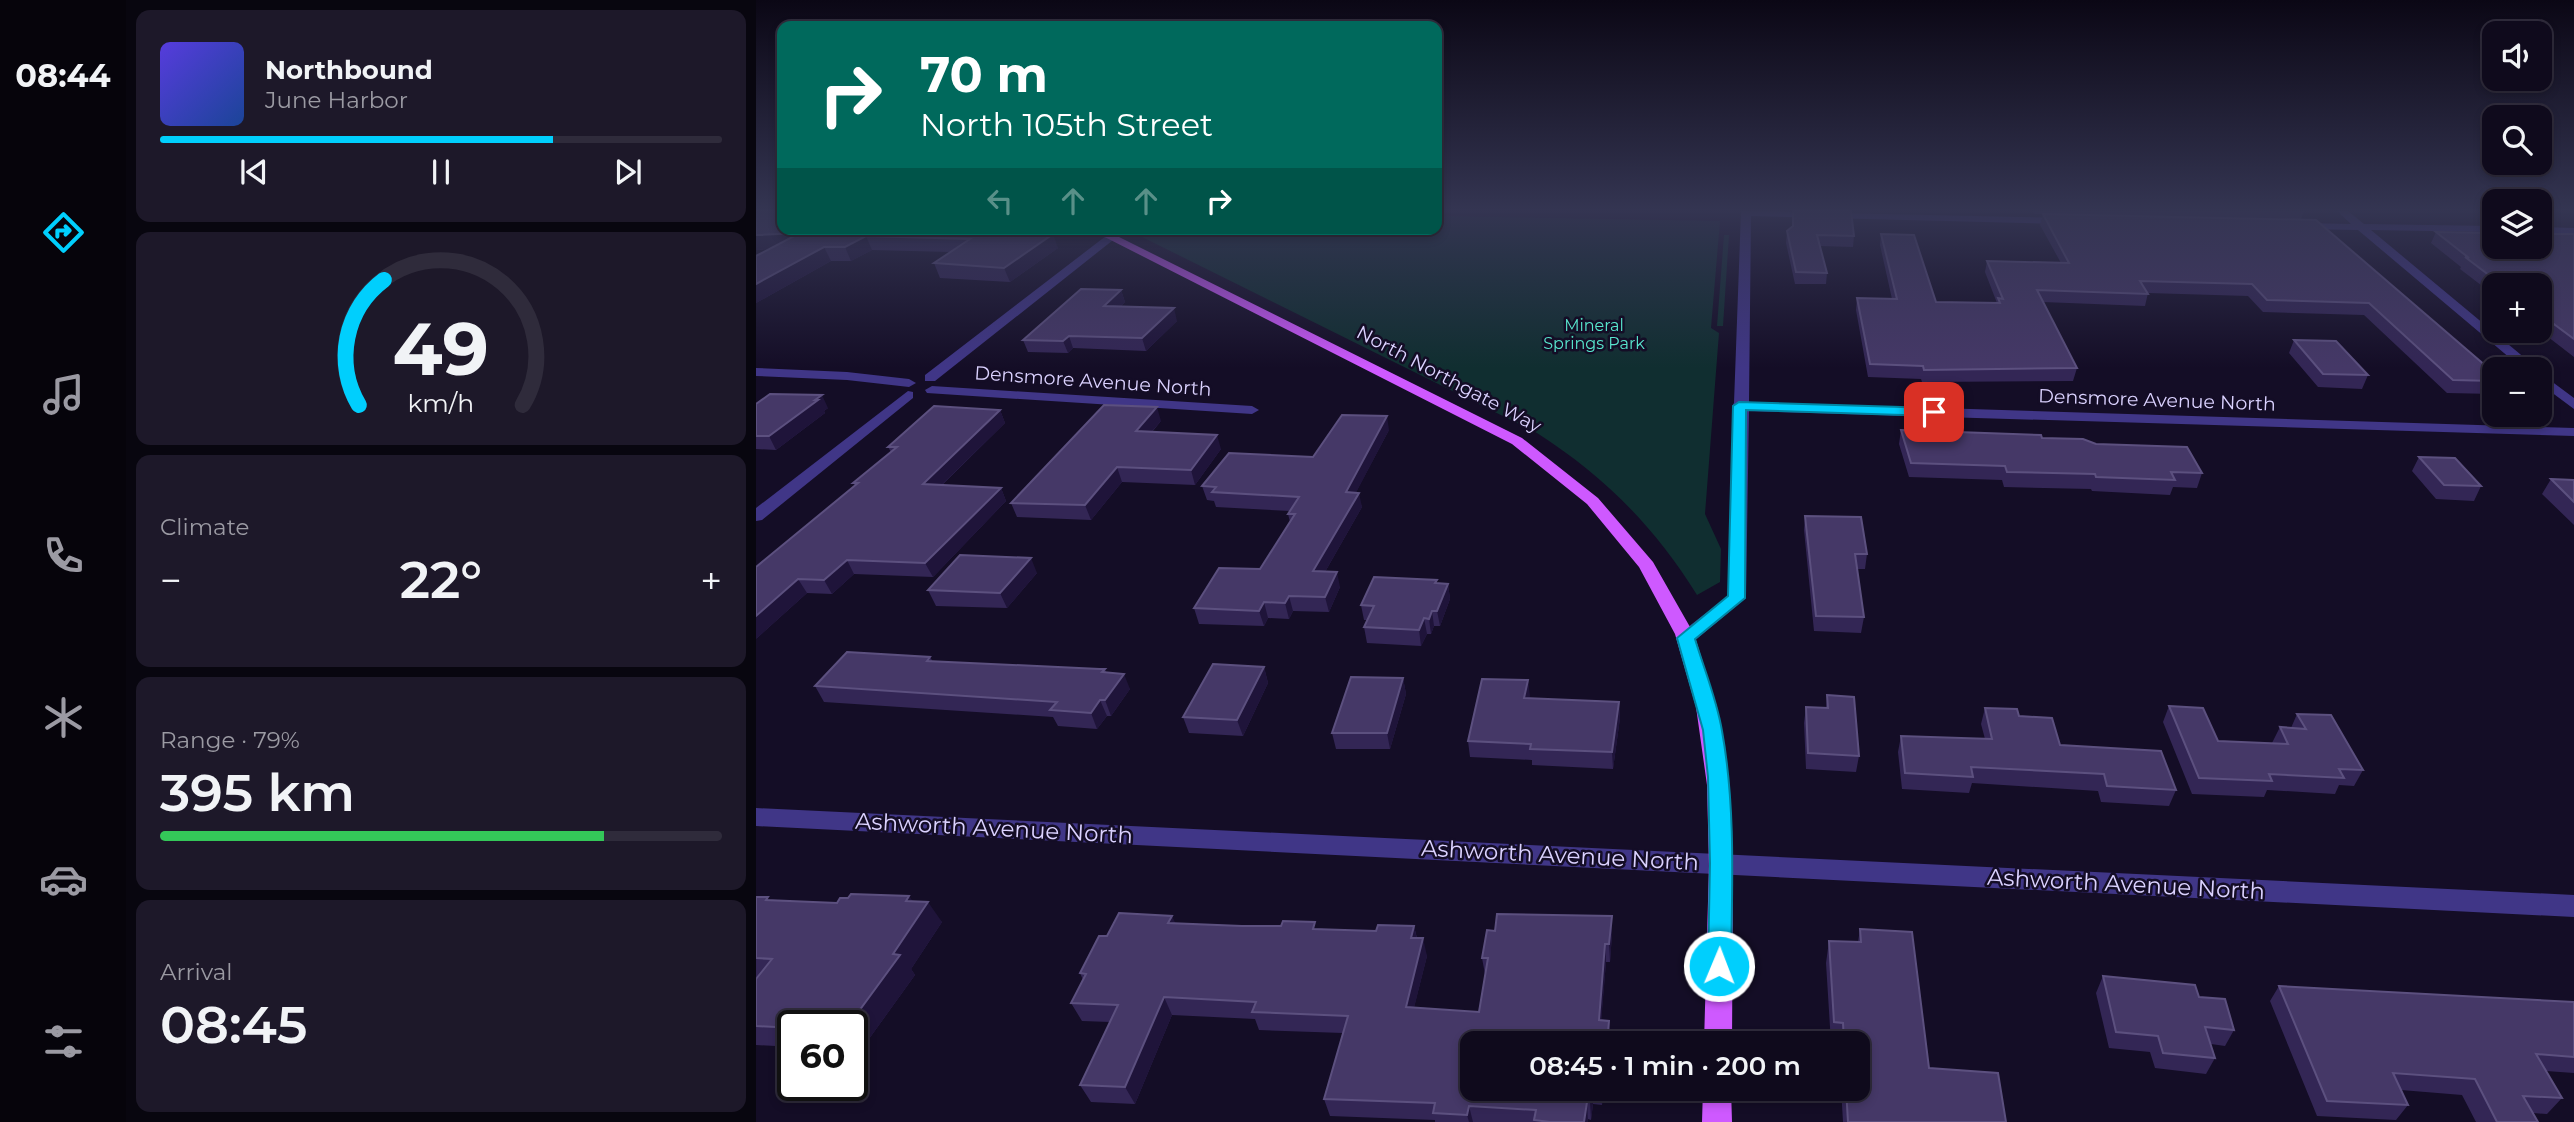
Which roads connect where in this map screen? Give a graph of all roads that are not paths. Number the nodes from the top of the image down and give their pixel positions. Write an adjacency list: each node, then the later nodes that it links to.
1 (1079, 263): 7 (street)
2 (1175, 263): 15 (main road, North Northgate Way)
3 (1744, 263): 11 (street)
4 (2404, 263): 5 (street)
5 (2517, 357)
6 (756, 372): 9 (street)
7 (931, 384): 9 (street); 12 (street, Densmore Avenue North)
8 (2552, 387): 10 (street)
9 (908, 389): 14 (street)
10 (2574, 405)
11 (1739, 406): 13 (street, Densmore Avenue North); 15 (street)
12 (1252, 410)
13 (2574, 432)
14 (756, 516)
15 (1686, 638): 17 (main road, North Northgate Way)
16 (756, 817): 17 (street, Ashworth Avenue North)
17 (1721, 863): 18 (street, Ashworth Avenue North); 19 (main road, North Northgate Way)
18 (2574, 906)
19 (1718, 1031)
20 (1717, 1101): 21 (main road)
21 (1717, 1122)

